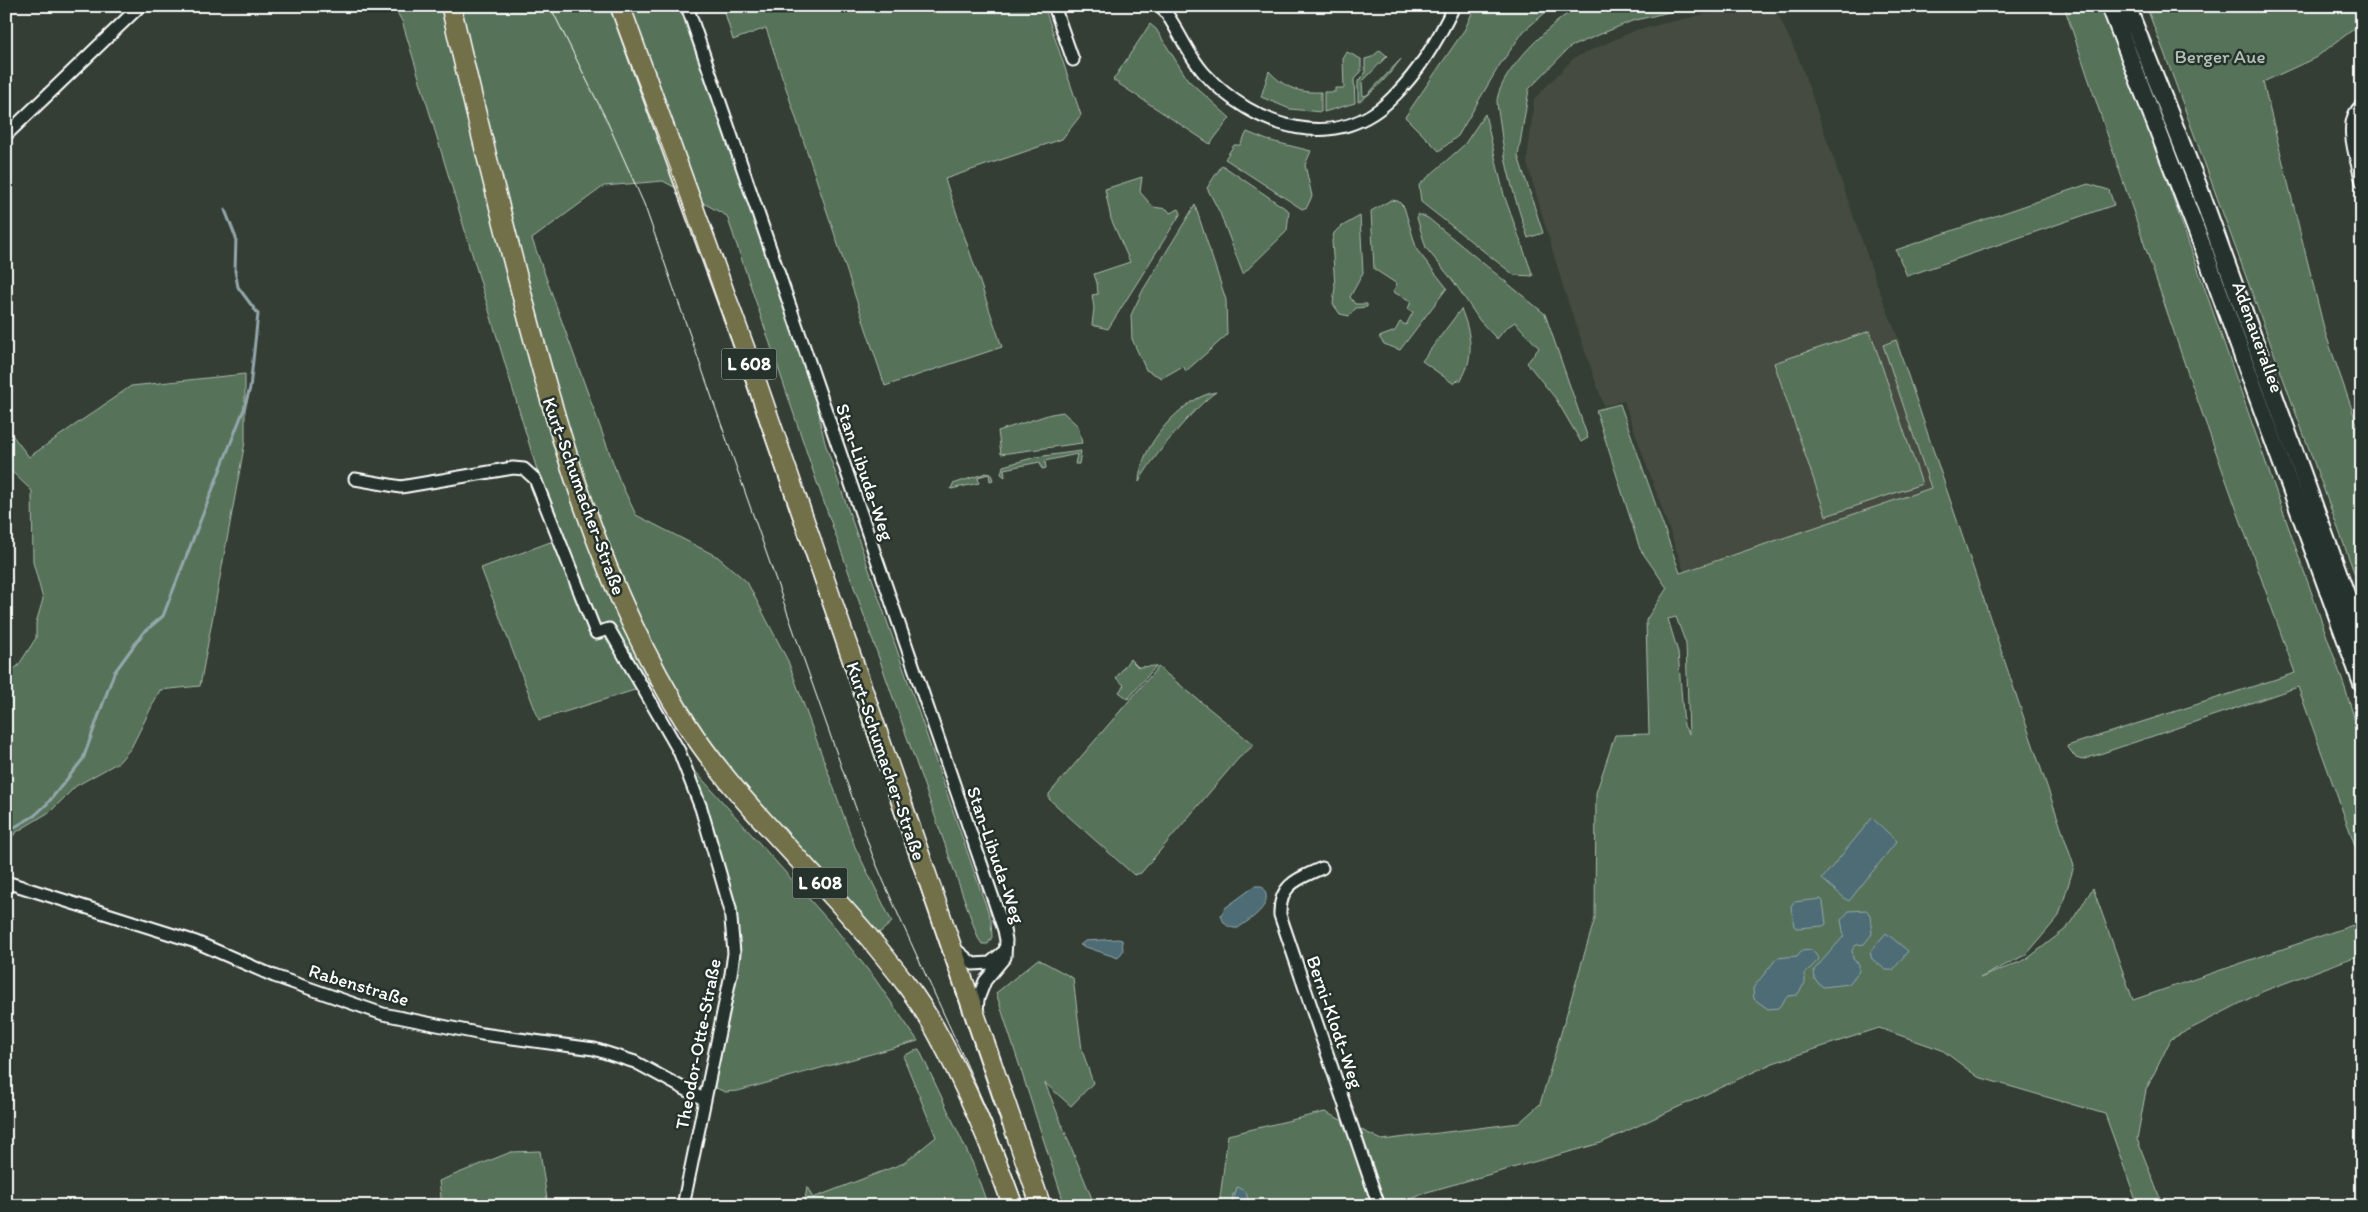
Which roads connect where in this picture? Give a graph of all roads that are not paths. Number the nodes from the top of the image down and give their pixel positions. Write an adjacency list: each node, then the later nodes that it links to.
1 (140, 6): 12 (street)
2 (451, 6): 25 (main road, Kurt-Schumacher-Straße / L 608)
3 (620, 6): 20 (main road, Kurt-Schumacher-Straße / L 608)
4 (687, 6): 21 (street, Stan-Libuda-Weg)
5 (1054, 6): 10 (street)
6 (1161, 6): 7 (street)
7 (1454, 6)
8 (2110, 6): 17 (main road, Adenauerallee)
9 (2127, 6): 16 (main road, Adenauerallee)
10 (1073, 60)
11 (2362, 105): 13 (street)
12 (6, 135)
13 (2362, 182)
14 (355, 479): 15 (street, Kurt-Schumacher-Straße)
15 (596, 633): 23 (street, Theodor-Otte-Straße)
16 (2362, 638)
17 (2362, 684)
18 (1322, 868): 27 (street, Berni-Klodt-Weg)
19 (6, 882): 23 (street, Rabenstraße)
20 (948, 942): 21 (street, Stan-Libuda-Weg); 22 (main road, Kurt-Schumacher-Straße / L 608)
21 (1006, 949): 22 (street, Stan-Libuda-Weg)
22 (977, 1022): 26 (main road, Kurt-Schumacher-Straße / L 608)
23 (705, 1100): 24 (street, Theodor-Otte-Straße)
24 (683, 1206)
25 (1013, 1206)
26 (1040, 1206)
27 (1379, 1206)

